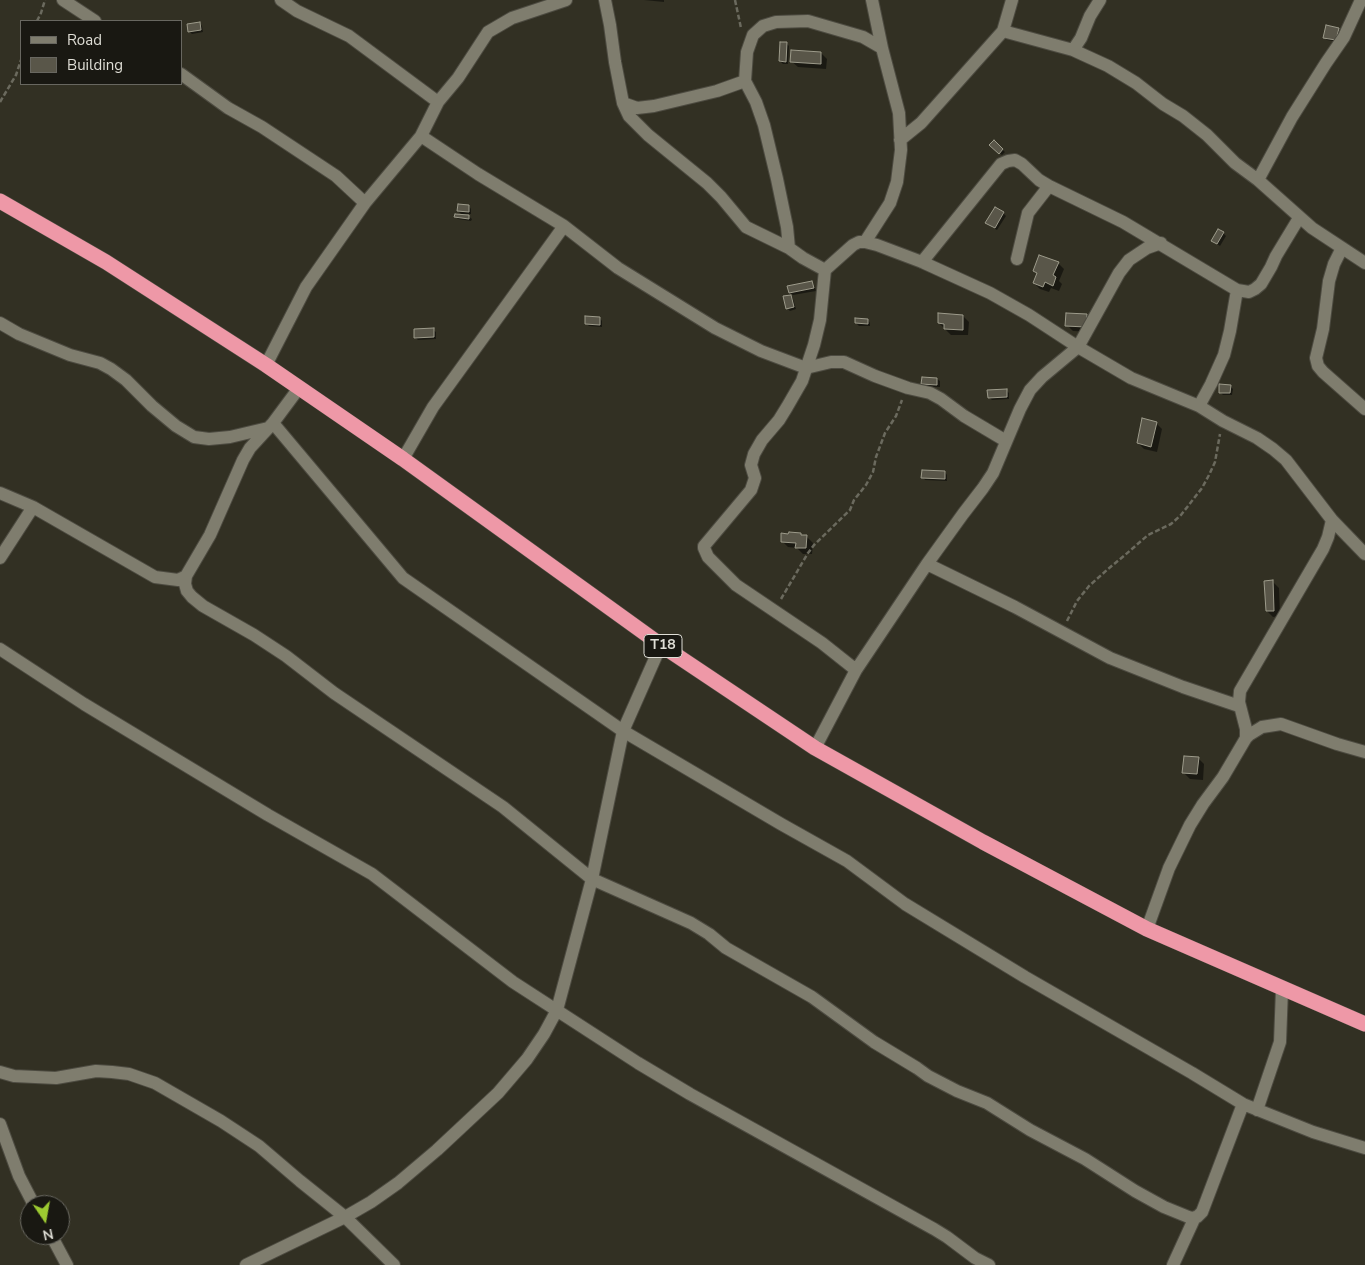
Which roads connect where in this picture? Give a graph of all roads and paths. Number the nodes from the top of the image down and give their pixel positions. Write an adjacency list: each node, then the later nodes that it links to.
1 (45, 0): 11 (path)
2 (62, 0): 12 (street)
3 (281, 0): 21 (street)
4 (566, 0): 21 (street)
5 (605, 0): 22 (street)
6 (735, 0): 16 (path)
7 (872, 0): 14 (street)
8 (1012, 0): 13 (street)
9 (1100, 0): 15 (street)
10 (1361, 0): 25 (street)
11 (38, 20)
12 (94, 20)
13 (1003, 31): 15 (street); 24 (street)
14 (882, 48): 16 (street); 24 (street)
15 (1073, 50): 25 (street)
16 (747, 52): 19 (street)
17 (20, 63): 20 (path)
18 (182, 75): 28 (street)
19 (745, 81): 22 (street); 33 (street)
20 (0, 102)
21 (438, 102): 23 (street)
22 (623, 103): 33 (street)
23 (421, 136): 28 (street); 30 (street)
24 (900, 140): 31 (street)
25 (1258, 180): 29 (street)
26 (1049, 186): 32 (street); 35 (street); 36 (street)
27 (0, 201): 42 (highway, T18)
28 (365, 203): 42 (street)
29 (1299, 218): 34 (street); 39 (street)
30 (564, 226): 43 (street); 51 (street)
31 (865, 242): 36 (street); 38 (street)
32 (1161, 243): 39 (street); 41 (street)
33 (789, 248): 38 (street)
34 (1342, 248): 37 (street); 47 (street)
35 (1017, 259)
36 (922, 262): 41 (street)
37 (1365, 263)
38 (825, 270): 43 (street)
39 (1237, 290): 46 (street)
40 (0, 323): 49 (street)
41 (1078, 347): 46 (street); 50 (street)
42 (266, 365): 44 (highway, T18)
43 (806, 368): 45 (street); 59 (street)
44 (299, 388): 49 (street); 51 (highway, T18)
45 (908, 388): 50 (street); 59 (path)
46 (1199, 406): 48 (street)
47 (1365, 410)
48 (1223, 421): 54 (street); 60 (path)
49 (271, 425): 58 (street); 65 (street)
50 (1006, 441): 57 (street)
51 (403, 459): 61 (highway, T18)
52 (0, 493): 53 (street)
53 (33, 507): 56 (street); 58 (street)
54 (1332, 520): 55 (street); 64 (street)
55 (1365, 554)
56 (0, 558)
57 (927, 564): 60 (street); 63 (street)
58 (186, 576): 69 (street)
59 (773, 611): 63 (street)
60 (1062, 632): 64 (street)
61 (661, 645): 65 (street); 67 (highway, T18)
62 (0, 649): 72 (street)
63 (856, 670): 67 (street)
64 (1239, 706): 66 (street)
65 (623, 731): 69 (street); 75 (street)
66 (1246, 738): 68 (street); 70 (street)
67 (815, 748): 70 (highway, T18)
68 (1365, 752)
69 (592, 879): 72 (street); 81 (street)
70 (1147, 929): 71 (highway, T18)
71 (1282, 989): 73 (highway, T18); 76 (street)
72 (557, 1010): 80 (street); 86 (street)
73 (1365, 1024)
74 (0, 1072): 80 (street)
75 (1243, 1104): 76 (street); 81 (street)
76 (1257, 1110): 78 (street)
77 (0, 1124): 79 (street)
78 (1365, 1148)
79 (29, 1195)
80 (345, 1217): 84 (street); 85 (street)
81 (1195, 1217): 87 (street)
82 (56, 1245): 83 (street)
83 (67, 1265)
84 (246, 1265)
85 (394, 1265)
86 (989, 1265)
87 (1173, 1265)

